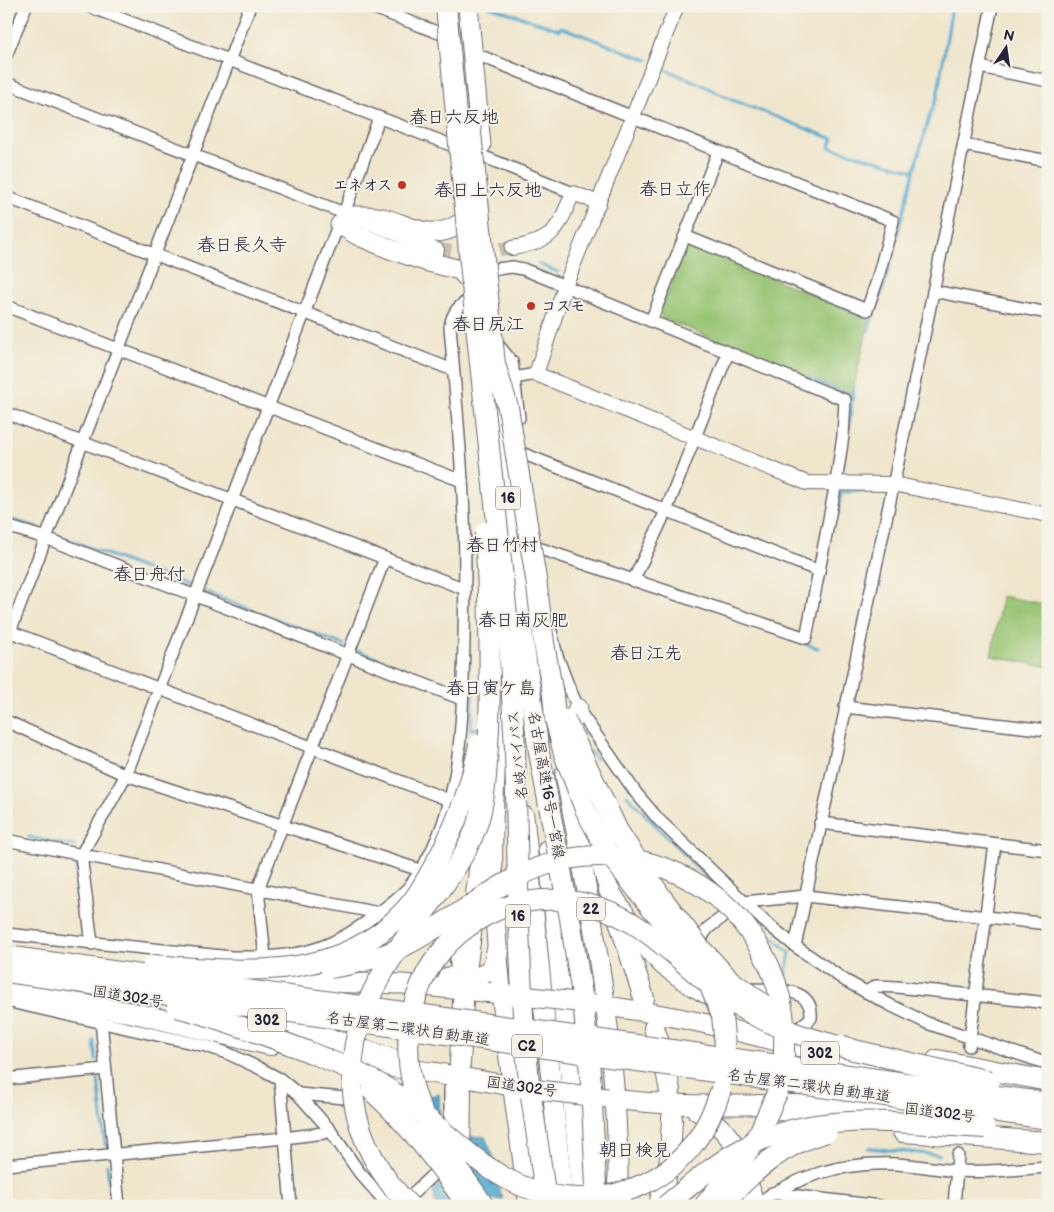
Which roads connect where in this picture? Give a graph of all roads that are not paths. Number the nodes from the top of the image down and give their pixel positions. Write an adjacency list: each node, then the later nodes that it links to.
1 (26, 6): 13 (street)
2 (88, 6): 14 (street)
3 (250, 6): 14 (street)
4 (369, 6): 11 (street)
5 (436, 6): 11 (highway, 名岐バイパス)
6 (446, 6): 47 (highway, 名古屋高速16号一宮線 / 16, bridge)
7 (458, 6): 47 (highway, 名古屋高速16号一宮線 / 16, bridge)
8 (468, 6): 12 (highway, 名岐バイパス / 22)
9 (677, 6): 19 (street)
10 (992, 6): 15 (street)
11 (439, 33): 21 (highway, 名岐バイパス)
12 (473, 53): 19 (street); 24 (highway, 名岐バイパス / 22)
13 (6, 56)
14 (230, 60): 18 (street); 23 (street)
15 (980, 67): 16 (street); 20 (street)
16 (1048, 81)
17 (6, 84): 23 (street)
18 (379, 118): 21 (street); 29 (street)
19 (633, 118): 22 (street); 28 (street)
20 (964, 144): 25 (street); 38 (street)
21 (451, 146): 30 (highway, 名岐バイパス)
22 (718, 152): 31 (street); 31 (street)
23 (194, 154): 29 (street); 34 (street)
24 (482, 156): 26 (street); 35 (highway, 名岐バイパス / 22)
25 (1048, 161)
26 (573, 193): 28 (street); 32 (street)
27 (6, 198): 34 (street)
28 (599, 203): 37 (street)
29 (341, 217): 30 (highway); 33 (street); 36 (highway); 41 (street)
30 (461, 223): 36 (highway, 名岐バイパス)
31 (685, 236): 43 (street)
32 (512, 248)
33 (438, 250)
34 (155, 255): 41 (street); 45 (street)
35 (490, 270): 37 (street); 44 (highway, 名岐バイパス / 22)
36 (468, 279): 39 (highway, 名岐バイパス)
37 (565, 286): 43 (street); 49 (street)
38 (933, 291): 42 (street); 58 (street)
39 (470, 299): 48 (street); 72 (highway, 名岐バイパス)
40 (6, 306): 45 (street)
41 (304, 312): 48 (street); 51 (street)
42 (1048, 314)
43 (651, 321): 46 (street)
44 (495, 342): 50 (street); 70 (highway, 名岐バイパス / 22)
45 (119, 349): 51 (street); 54 (street)
46 (728, 352): 53 (street); 57 (street)
47 (487, 362): 72 (highway, bridge); 75 (highway, bridge); 168 (highway, 名古屋高速16号一宮線 / 16, bridge); 171 (highway, 名古屋高速16号一宮線 / 16, bridge)
48 (453, 370): 56 (street)
49 (536, 374): 50 (street); 53 (street)
50 (514, 378): 55 (street)
51 (268, 406): 56 (street); 59 (street)
52 (6, 413): 54 (street)
53 (695, 438): 57 (street); 60 (street)
54 (83, 442): 59 (street); 63 (street)
55 (524, 454): 60 (street); 64 (street)
56 (462, 481): 68 (street)
57 (836, 483): 58 (street); 66 (street)
58 (893, 484): 61 (street); 77 (street)
59 (232, 500): 65 (street); 69 (street)
60 (666, 511): 66 (street); 67 (street)
61 (1048, 515)
62 (6, 526): 63 (street)
63 (46, 538): 69 (street); 71 (street)
64 (538, 548): 67 (street); 78 (street)
65 (385, 558): 68 (street); 73 (street)
66 (819, 571): 67 (street)
67 (633, 580)
68 (465, 589): 76 (street)
69 (195, 596): 73 (street); 74 (street)
70 (523, 619): 81 (highway, 22); 170 (highway, 名岐バイパス / 22)
71 (8, 634): 74 (street)
72 (498, 643): 85 (highway); 110 (highway, bridge); 164 (highway, bridge); 169 (highway, 名岐バイパス)
73 (348, 655): 76 (street); 82 (street)
74 (160, 689): 82 (street); 84 (street)
75 (553, 695): 130 (highway, bridge); 131 (highway, bridge)
76 (462, 698): 86 (street)
77 (845, 707): 80 (street); 87 (street)
78 (578, 708): 81 (highway); 98 (street)
79 (6, 721): 84 (street)
80 (1048, 730)
81 (558, 736): 83 (highway, 22)
82 (313, 748): 86 (street); 88 (street)
83 (562, 758): 96 (highway); 124 (highway, 22)
84 (126, 775): 88 (street); 92 (street)
85 (494, 782): 103 (highway); 111 (highway)
86 (449, 800): 93 (street)
87 (820, 823): 90 (street); 97 (street)
88 (283, 826): 93 (street); 95 (street)
89 (6, 840): 92 (street)
90 (995, 844): 91 (street); 100 (street)
91 (1048, 850)
92 (81, 855): 95 (street); 104 (street)
93 (420, 870): 94 (street)
94 (408, 888): 99 (street); 111 (street)
95 (258, 889): 99 (street); 109 (street)
96 (609, 890): 123 (highway); 126 (highway)
97 (806, 896): 98 (street); 100 (street); 105 (street)
98 (743, 902): 105 (street); 128 (street)
99 (379, 913): 107 (street)
100 (985, 916): 101 (street); 119 (street)
101 (1048, 924)
102 (6, 934): 104 (street)
103 (498, 941): 115 (highway); 118 (highway)
104 (92, 944): 109 (street)
105 (795, 946): 117 (street)
106 (6, 948): 114 (highway, 302)
107 (302, 953): 109 (street); 114 (street)
108 (6, 955): 110 (highway, bridge); 142 (highway, 名古屋第二環状自動車道 / C2, bridge)
109 (266, 958)
110 (238, 970): 176 (highway, bridge)
111 (461, 971)
112 (6, 972): 131 (highway, bridge); 145 (highway, 名古屋第二環状自動車道 / C2, bridge)
113 (6, 979): 134 (highway, 国道302号 / 302)
114 (279, 981): 115 (highway, 302)
115 (403, 984): 118 (highway, 302)
116 (6, 990): 134 (highway)
117 (866, 992): 119 (street); 129 (street)
118 (508, 995): 124 (highway, 302, bridge); 138 (highway)
119 (976, 995): 122 (street); 129 (street)
120 (6, 1000): 125 (street)
121 (458, 1002): 134 (highway)
122 (1048, 1003)
123 (640, 1004): 124 (highway, 302); 126 (highway); 140 (highway, 302)
124 (600, 1005): 141 (highway, 22)
125 (101, 1021): 133 (street); 136 (street)
126 (774, 1024): 128 (highway)
127 (654, 1028): 143 (highway)
128 (799, 1028): 137 (highway)
129 (969, 1042): 132 (street)
130 (854, 1050): 140 (highway, bridge); 166 (highway, bridge)
131 (329, 1060): 165 (highway, bridge)
132 (1048, 1064)
133 (105, 1069): 135 (street); 153 (street)
134 (453, 1077): 138 (highway, 国道302号 / 302); 139 (street); 163 (street); 165 (highway)
135 (6, 1079)
136 (280, 1079): 139 (street); 151 (street)
137 (1048, 1081)
138 (517, 1087): 141 (highway, 国道302号 / 302, bridge); 167 (highway)
139 (298, 1094): 148 (street)
140 (1048, 1094)
141 (611, 1098): 143 (highway, 国道302号 / 302); 150 (highway, 22)
142 (1048, 1103)
143 (671, 1104): 144 (highway, 国道302号 / 302); 150 (highway); 174 (highway); 178 (highway)
144 (759, 1105): 147 (highway, 国道302号 / 302); 152 (highway)
145 (1048, 1119)
146 (899, 1123): 149 (highway, bridge); 175 (highway, bridge); 177 (highway, bridge)
147 (1048, 1126)
148 (330, 1130): 151 (street); 162 (street)
149 (1048, 1132)
150 (617, 1133): 158 (highway, 22)
151 (284, 1138): 153 (street); 161 (street)
152 (1048, 1142)
153 (113, 1154): 155 (street); 160 (street)
154 (958, 1154): 157 (street)
155 (6, 1165)
156 (1048, 1167): 157 (street)
157 (958, 1171): 159 (street); 180 (street)
158 (618, 1181): 172 (highway, 22); 173 (highway)
159 (772, 1193): 178 (street); 179 (street)
160 (118, 1206)
161 (291, 1206)
162 (389, 1206)
163 (400, 1206)
164 (410, 1206)
165 (466, 1206)
166 (484, 1206)
167 (529, 1206)
168 (547, 1206)
169 (564, 1206)
170 (583, 1206)
171 (597, 1206)
172 (618, 1206)
173 (622, 1206)
174 (659, 1206)
175 (665, 1206)
176 (704, 1206)
177 (721, 1206)
178 (753, 1206)
179 (880, 1206)
180 (954, 1206)

